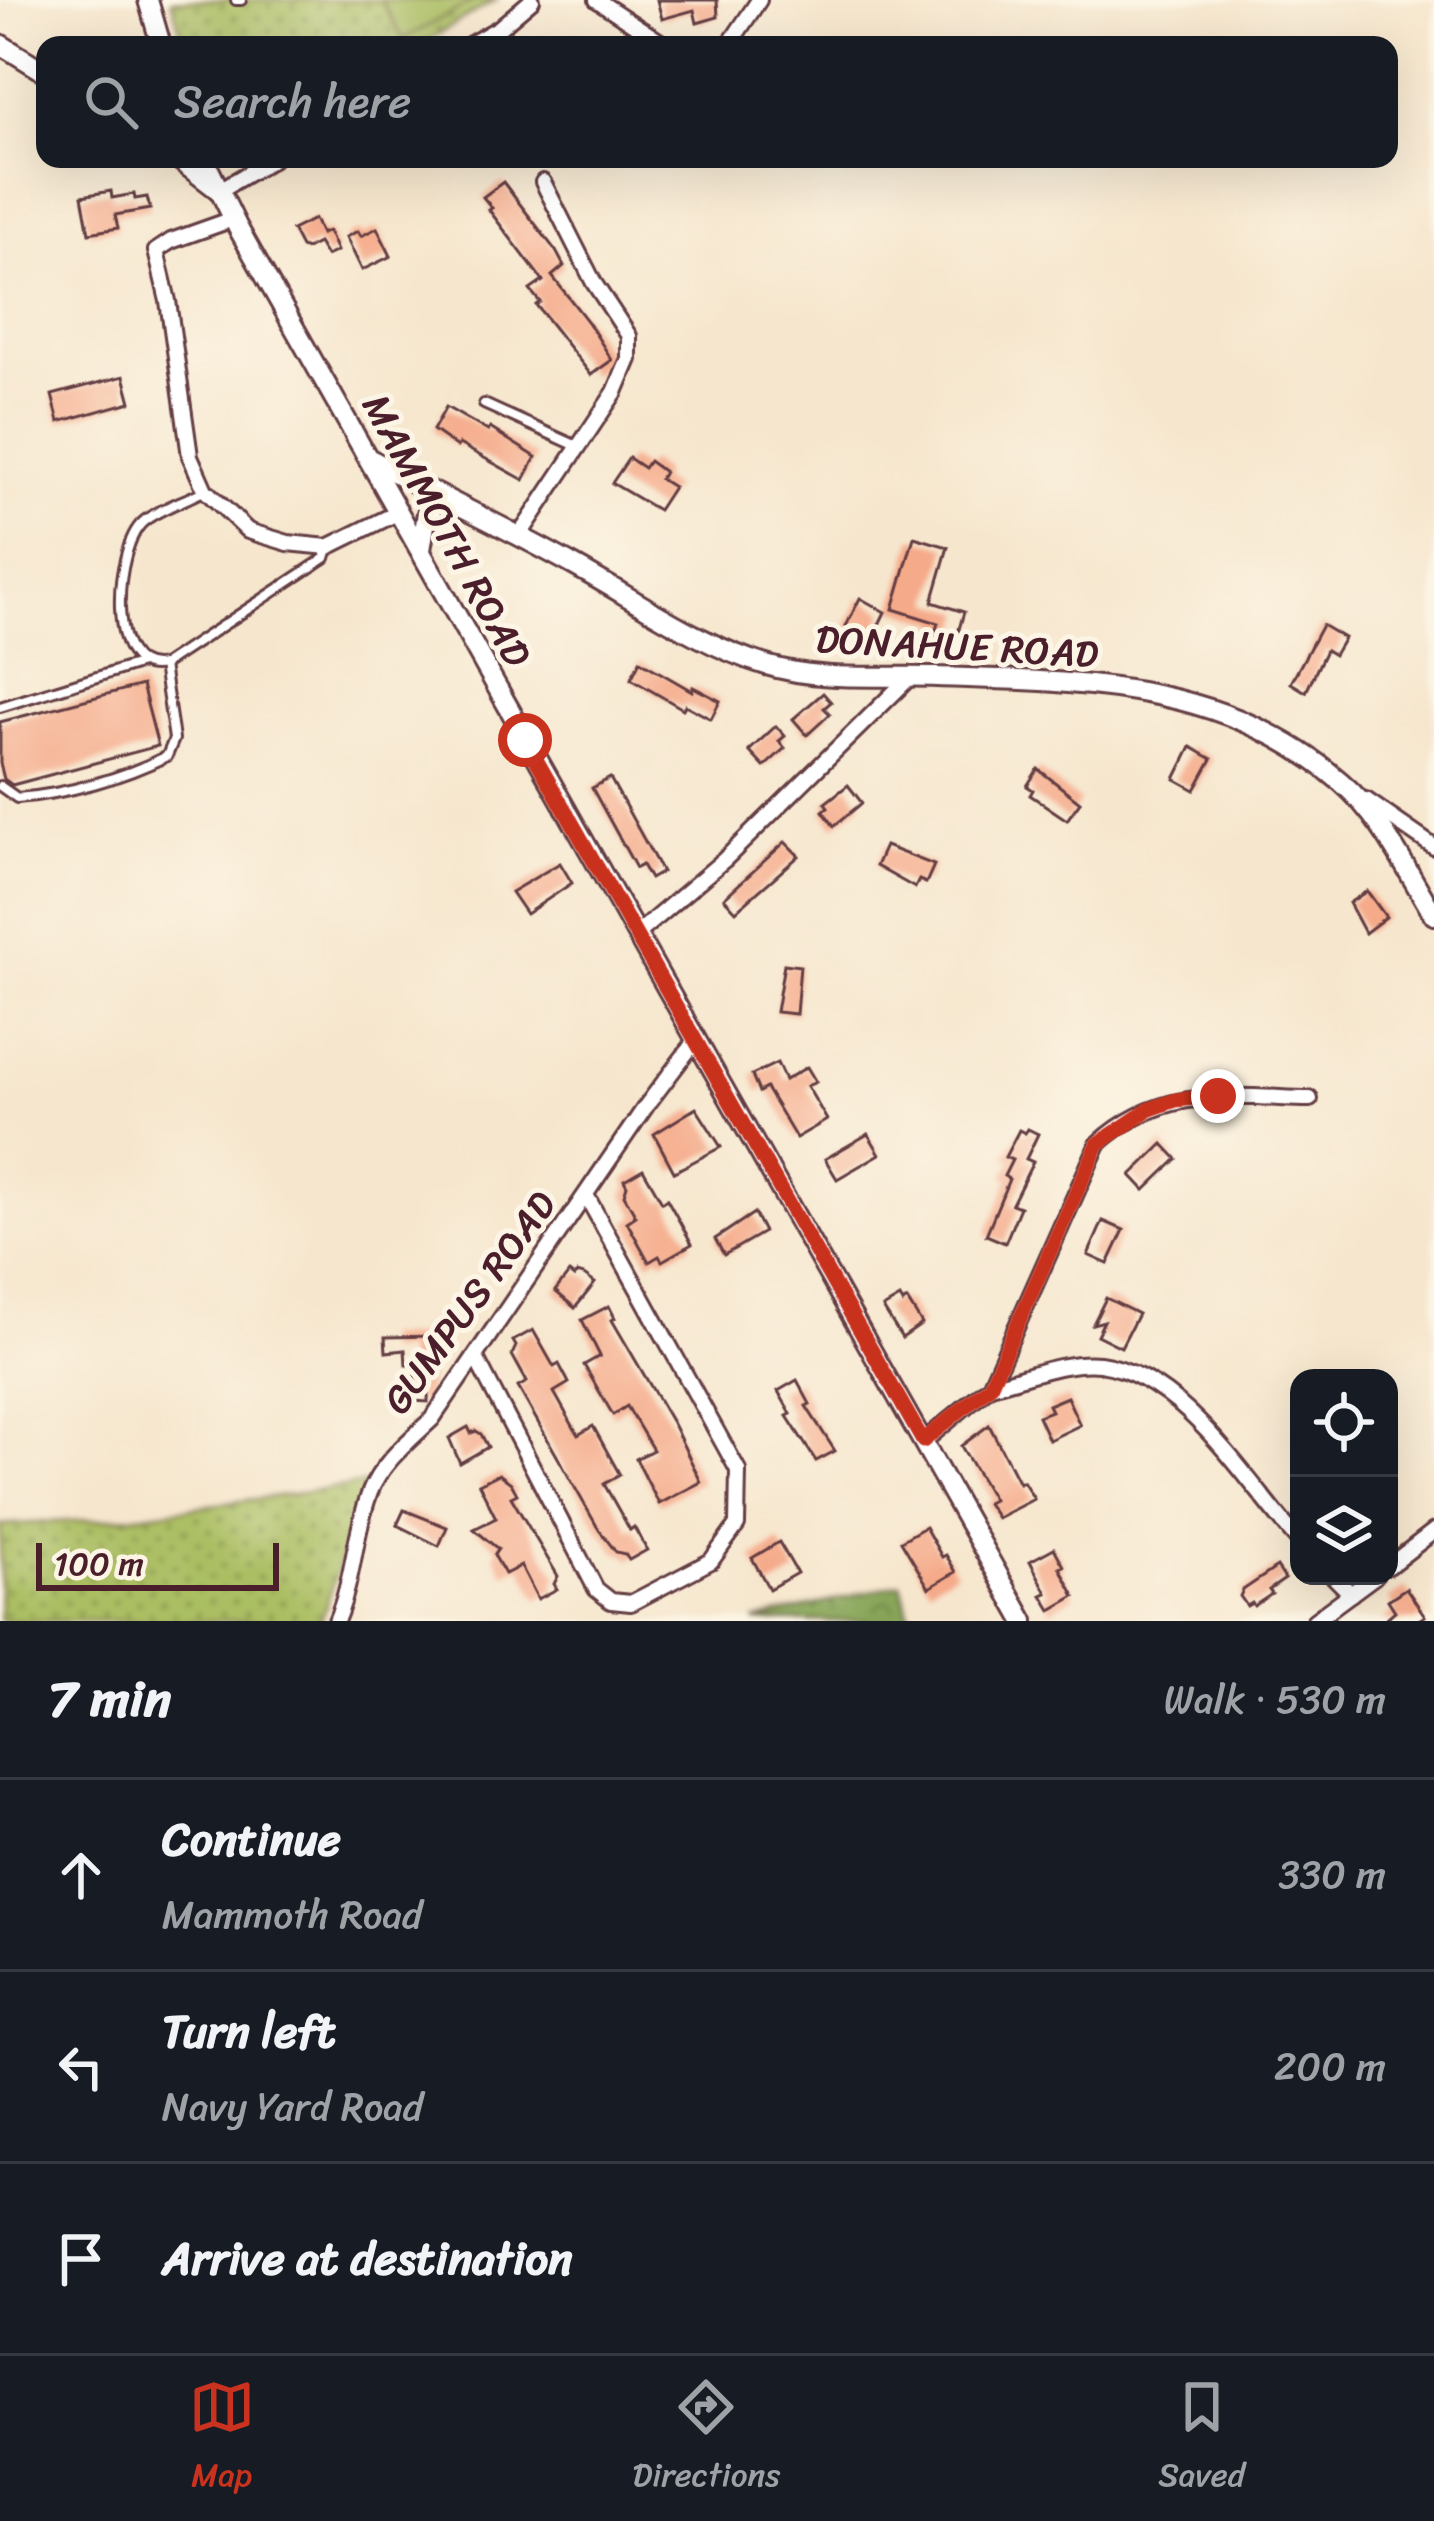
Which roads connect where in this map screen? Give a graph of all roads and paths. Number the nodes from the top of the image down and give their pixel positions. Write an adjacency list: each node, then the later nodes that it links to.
1 (532, 0): 6 (street)
2 (597, 0): 7 (street)
3 (759, 0): 8 (street)
4 (151, 1): 5 (main road)
5 (159, 36)
6 (485, 36)
7 (651, 36)
8 (735, 36)
9 (0, 44): 10 (main road)
10 (36, 66)
11 (190, 168): 15 (main road)
12 (208, 168): 15 (main road, MAMMOTH ROAD)
13 (257, 168): 15 (street)
14 (543, 182): 18 (street)
15 (218, 190): 16 (main road, MAMMOTH ROAD)
16 (233, 219): 19 (main road, MAMMOTH ROAD); 20 (street)
17 (484, 404): 18 (lane)
18 (578, 447): 23 (street)
19 (368, 458): 21 (main road, DONAHUE ROAD); 22 (main road, MAMMOTH ROAD)
20 (205, 490): 24 (street); 26 (lane)
21 (442, 499): 23 (main road, DONAHUE ROAD); 25 (main road)
22 (399, 512): 24 (street); 25 (main road, MAMMOTH ROAD)
23 (518, 536): 28 (main road, DONAHUE ROAD)
24 (328, 547): 27 (lane)
25 (421, 550): 34 (main road, MAMMOTH ROAD)
26 (142, 663): 27 (lane); 29 (lane)
27 (164, 665): 31 (lane)
28 (910, 676): 30 (main road, DONAHUE ROAD); 34 (street)
29 (0, 707)
30 (1342, 783): 32 (street); 33 (main road, DONAHUE ROAD)
31 (0, 786)
32 (1434, 847)
33 (1434, 915)
34 (638, 933): 35 (main road, MAMMOTH ROAD)
35 (696, 1040): 37 (street, GUMPUS ROAD); 40 (main road, MAMMOTH ROAD)
36 (1310, 1099): 39 (street)
37 (586, 1197): 38 (street, GUMPUS ROAD); 38 (street)
38 (476, 1358): 47 (street, GUMPUS ROAD)
39 (990, 1386): 40 (street); 41 (street)
40 (923, 1441): 48 (main road, MAMMOTH ROAD)
41 (1290, 1530)
42 (1434, 1532): 43 (street)
43 (1398, 1558)
44 (1342, 1585): 46 (street)
45 (1363, 1585): 46 (street)
46 (1351, 1594): 49 (street)
47 (336, 1621)
48 (1024, 1621)
49 (1314, 1621)

